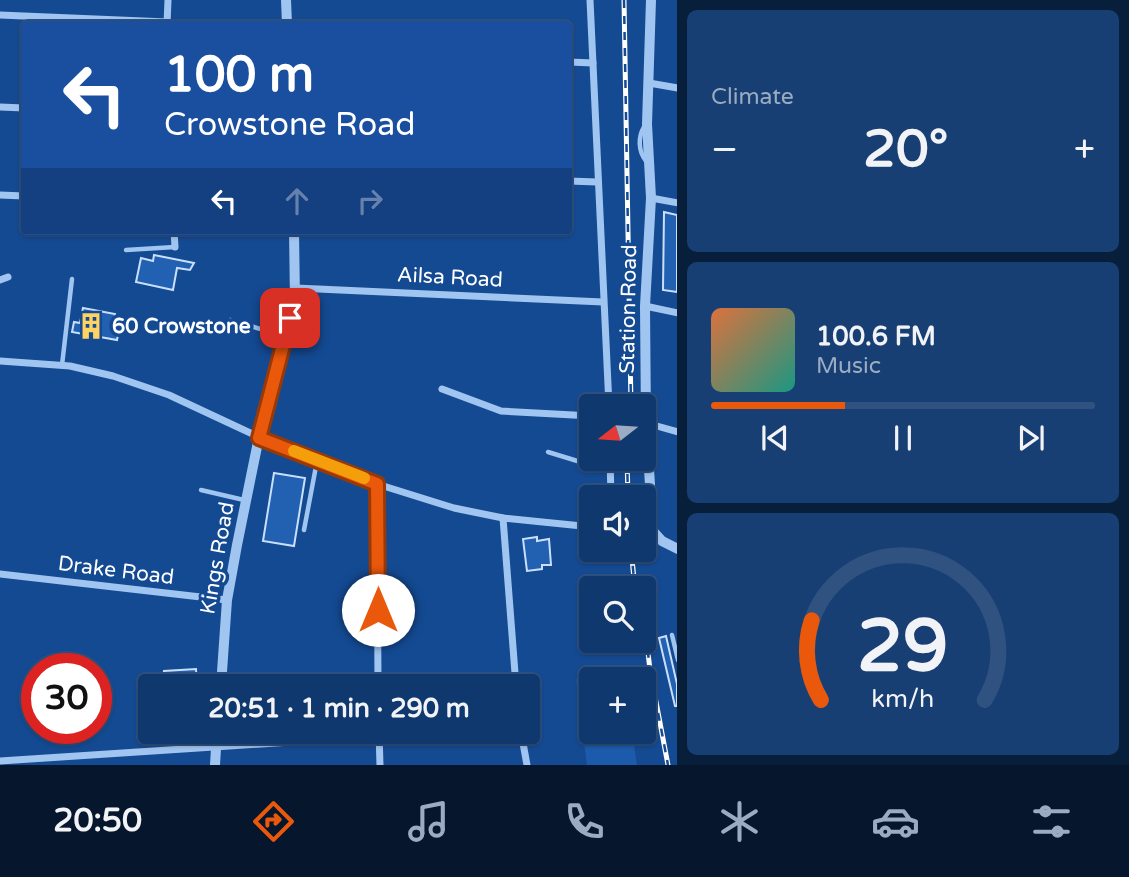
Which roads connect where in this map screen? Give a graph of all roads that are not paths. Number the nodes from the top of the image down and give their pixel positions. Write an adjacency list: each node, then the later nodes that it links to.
1 (168, 0): 7 (street)
2 (286, 0): 8 (street)
3 (590, 0): 10 (street)
4 (651, 0): 11 (street, Station Road)
5 (0, 15): 6 (street)
6 (125, 21)
7 (167, 21)
8 (287, 21)
9 (572, 62): 10 (street)
10 (593, 63): 16 (street)
11 (649, 83): 12 (street); 19 (street, Station Road)
12 (677, 88)
13 (0, 107): 14 (street)
14 (21, 108)
15 (572, 181): 16 (street)
16 (597, 182): 29 (street)
17 (0, 195): 18 (street)
18 (21, 196)
19 (651, 198): 20 (street); 30 (street, Station Road)
20 (677, 203)
21 (174, 235): 23 (street)
22 (294, 235): 28 (street, Kings Road)
23 (175, 247): 24 (lane)
24 (126, 250)
25 (8, 277): 27 (street)
26 (72, 279): 35 (lane)
27 (0, 280)
28 (296, 288): 29 (street, Ailsa Road); 33 (street, Kings Road)
29 (603, 302): 37 (street)
30 (645, 306): 31 (street); 38 (street, Station Road)
31 (677, 313)
32 (230, 320): 33 (lane)
33 (285, 337): 42 (street, Kings Road)
34 (0, 361): 35 (street)
35 (61, 365): 42 (street)
36 (442, 389): 39 (street)
37 (608, 394)
38 (646, 394)
39 (579, 415)
40 (656, 426): 41 (street)
41 (677, 432)
42 (259, 438): 44 (street); 51 (street, Kings Road)
43 (548, 452): 45 (lane)
44 (317, 460): 48 (street); 54 (lane)
45 (579, 462)
46 (610, 471): 49 (street)
47 (648, 471): 55 (street, Station Road)
48 (377, 484): 52 (street); 61 (street)
49 (611, 485)
50 (201, 490): 51 (lane)
51 (246, 500): 57 (street, Kings Road)
52 (503, 518): 53 (street); 62 (street)
53 (579, 526)
54 (304, 530)
55 (677, 549)
56 (0, 574): 57 (street, Drake Road)
57 (227, 600): 60 (street, Kings Road)
58 (672, 635): 59 (lane)
59 (677, 660)
60 (221, 674)
61 (379, 674)
62 (515, 674)
63 (216, 744): 67 (street)
64 (254, 744): 67 (street)
65 (379, 744): 70 (street)
66 (523, 744): 71 (street)
67 (216, 747): 68 (street); 69 (street)
68 (0, 761)
69 (215, 765)
70 (380, 765)
71 (527, 765)

